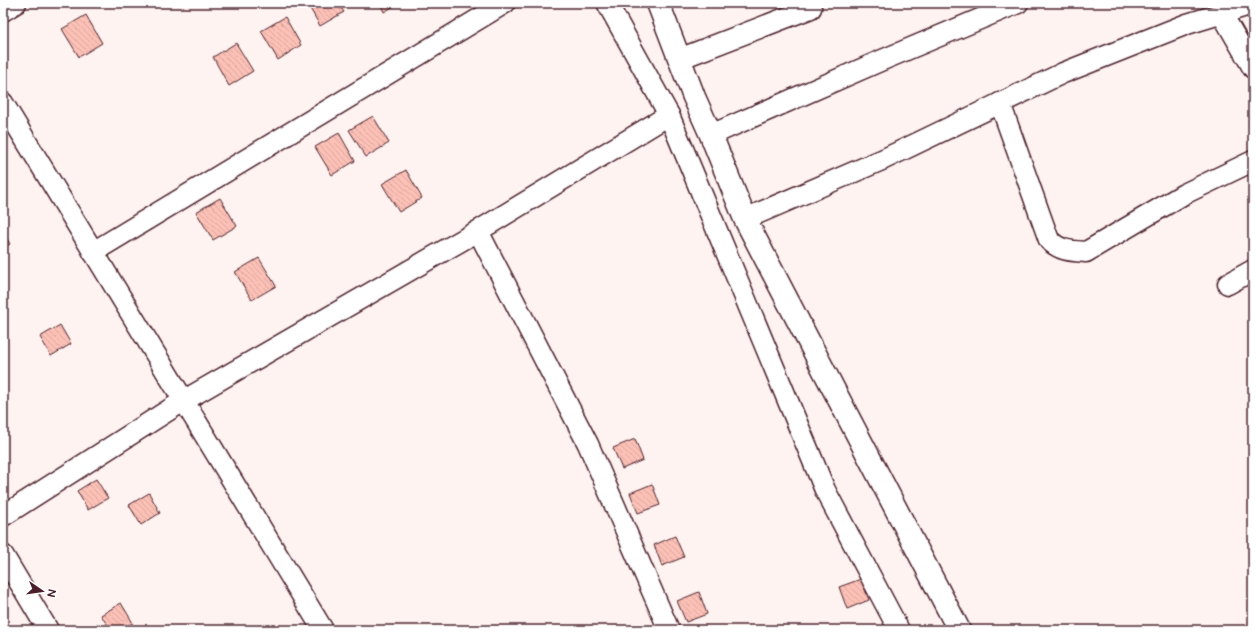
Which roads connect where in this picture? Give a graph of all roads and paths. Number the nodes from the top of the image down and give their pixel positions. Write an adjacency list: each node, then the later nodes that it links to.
1 (16, 3): 8 (street)
2 (505, 3): 19 (street)
3 (607, 3): 14 (street)
4 (658, 3): 10 (street)
5 (1018, 3): 15 (street)
6 (1253, 4): 9 (street)
7 (810, 8): 10 (street)
8 (3, 11)
9 (1222, 14): 11 (street); 13 (street)
10 (679, 59): 15 (street)
11 (1253, 68)
12 (3, 103): 19 (street)
13 (1000, 103): 16 (street); 17 (street)
14 (669, 115): 18 (street); 28 (street)
15 (711, 136): 17 (street)
16 (1253, 161)
17 (745, 219): 29 (street)
18 (478, 231): 22 (street); 27 (street)
19 (93, 252): 22 (street)
20 (1253, 270): 21 (street)
21 (1228, 284)
22 (183, 401): 23 (street); 26 (street)
23 (3, 516)
24 (3, 555): 25 (street)
25 (48, 630)
26 (323, 630)
27 (669, 630)
28 (899, 630)
29 (959, 630)

